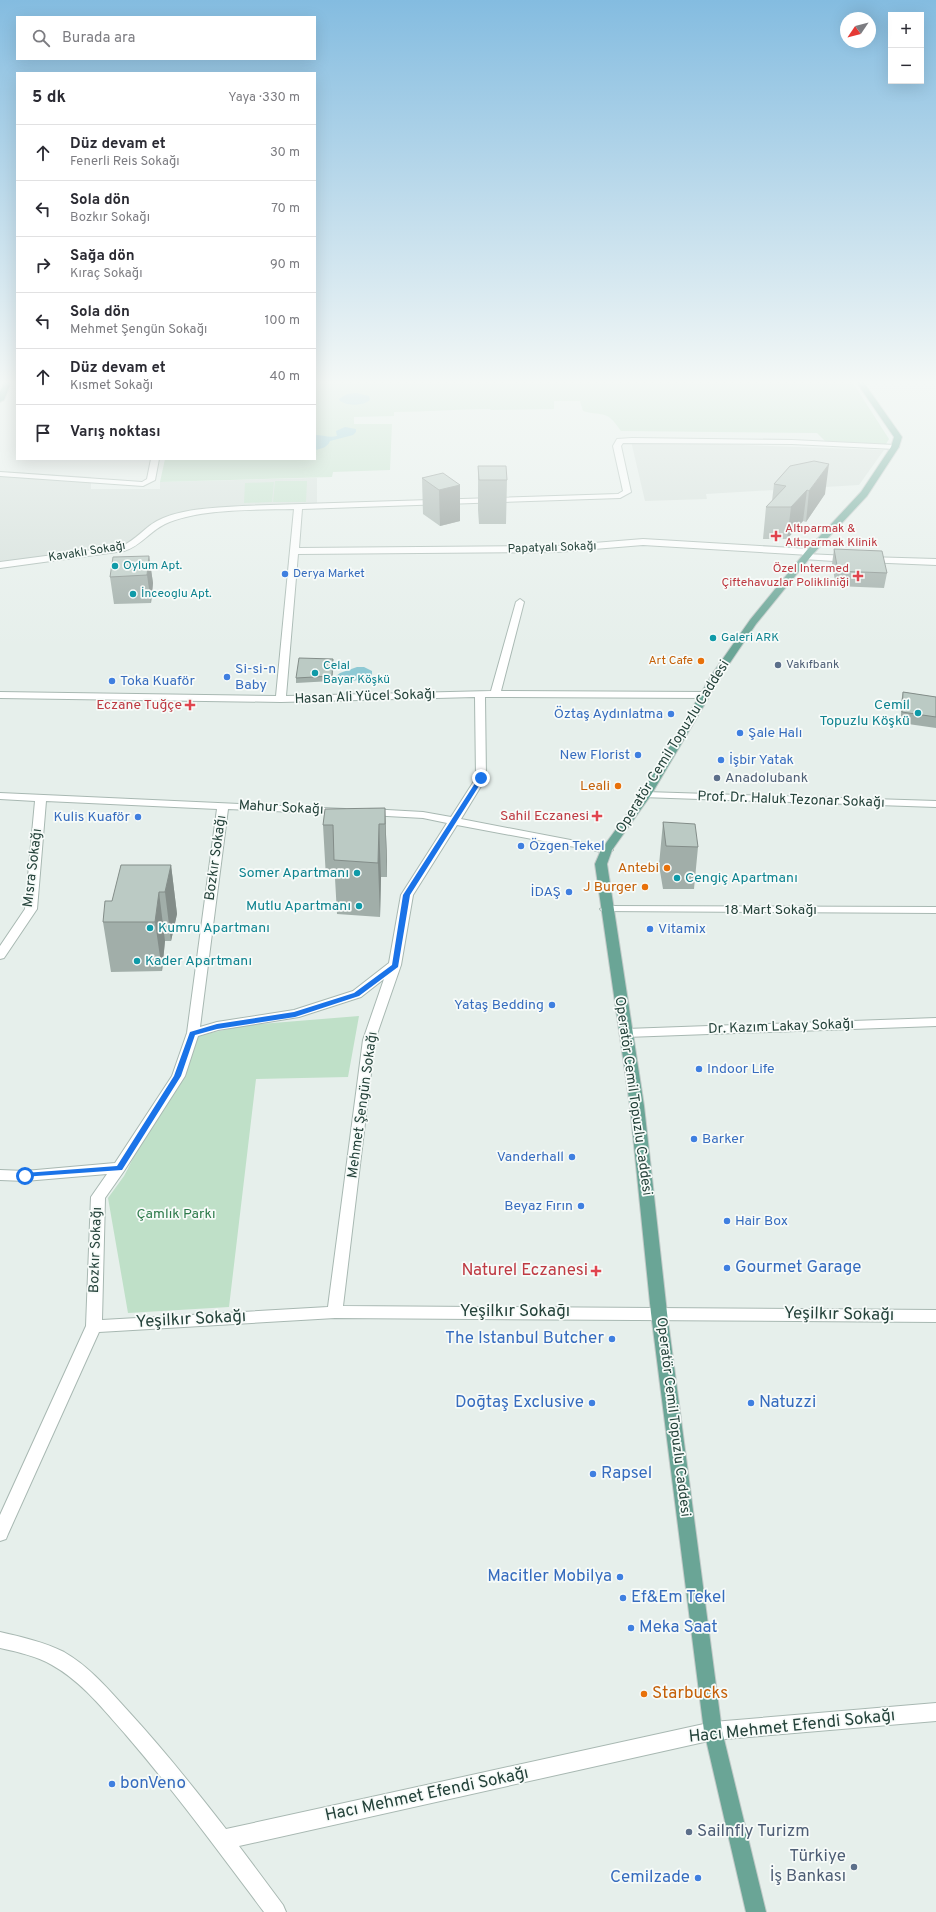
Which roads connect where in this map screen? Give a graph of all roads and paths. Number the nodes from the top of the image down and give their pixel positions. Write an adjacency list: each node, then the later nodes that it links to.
1 (153, 469): 4 (street)
2 (622, 469): 5 (street, Kavaklı Sokağı)
3 (880, 469): 7 (main road, Operatör Cemil Topuzlu Caddesi)
4 (0, 474)
5 (298, 506): 6 (street); 9 (street, Kavaklı Sokağı)
6 (294, 551): 7 (street, Papatyalı Sokağı); 15 (street)
7 (808, 555): 8 (street, Papatyalı Sokağı); 14 (main road, Operatör Cemil Topuzlu Caddesi)
8 (936, 562)
9 (0, 565)
10 (520, 602): 12 (street)
11 (480, 694): 12 (street, Hasan Ali Yücel Sokağı); 15 (street, Hasan Ali Yücel Sokağı); 21 (street, Mehmet Şengün Sokağı)
12 (495, 694): 14 (street, Hasan Ali Yücel Sokağı)
13 (0, 695): 15 (street, Hasan Ali Yücel Sokağı)
14 (705, 695): 16 (main road, Operatör Cemil Topuzlu Caddesi)
15 (281, 699)
16 (646, 795): 19 (street, Prof. Dr. Haluk Tezonar Sokağı); 22 (main road, Operatör Cemil Topuzlu Caddesi)
17 (0, 796): 18 (street, Mahur Sokağı)
18 (41, 798): 20 (street, Mahur Sokağı); 25 (street, Mısra Sokağı)
19 (936, 804)
20 (223, 806): 21 (street, Mahur Sokağı); 28 (street, Bozkır Sokağı)
21 (455, 820): 22 (street, Mahur Sokağı); 26 (street, Mehmet Şengün Sokağı)
22 (607, 850): 23 (main road, Operatör Cemil Topuzlu Caddesi)
23 (606, 909): 24 (street, 18 Mart Sokağı); 29 (main road, Operatör Cemil Topuzlu Caddesi)
24 (936, 910)
25 (0, 955)
26 (395, 966): 28 (street); 32 (street, Mehmet Şengün Sokağı)
27 (936, 1022): 29 (street, Dr. Kazım Lakay Sokağı)
28 (192, 1033): 30 (street, Bozkır Sokağı)
29 (626, 1033): 33 (main road, Operatör Cemil Topuzlu Caddesi)
30 (119, 1168): 31 (street); 35 (street, Bozkır Sokağı)
31 (0, 1175)
32 (335, 1312): 33 (street, Yeşilkır Sokağı); 35 (street, Yeşilkır Sokağı)
33 (659, 1313): 34 (street, Yeşilkır Sokağı); 39 (main road, Operatör Cemil Topuzlu Caddesi)
34 (936, 1316)
35 (94, 1326): 36 (street, Bozkır Sokağı)
36 (0, 1534)
37 (0, 1640): 40 (street)
38 (936, 1712): 39 (street, Hacı Mehmet Efendi Sokağı)
39 (713, 1731): 40 (street, Hacı Mehmet Efendi Sokağı); 42 (main road, Operatör Cemil Topuzlu Caddesi)
40 (222, 1840): 41 (street)
41 (276, 1912)
42 (756, 1912)

